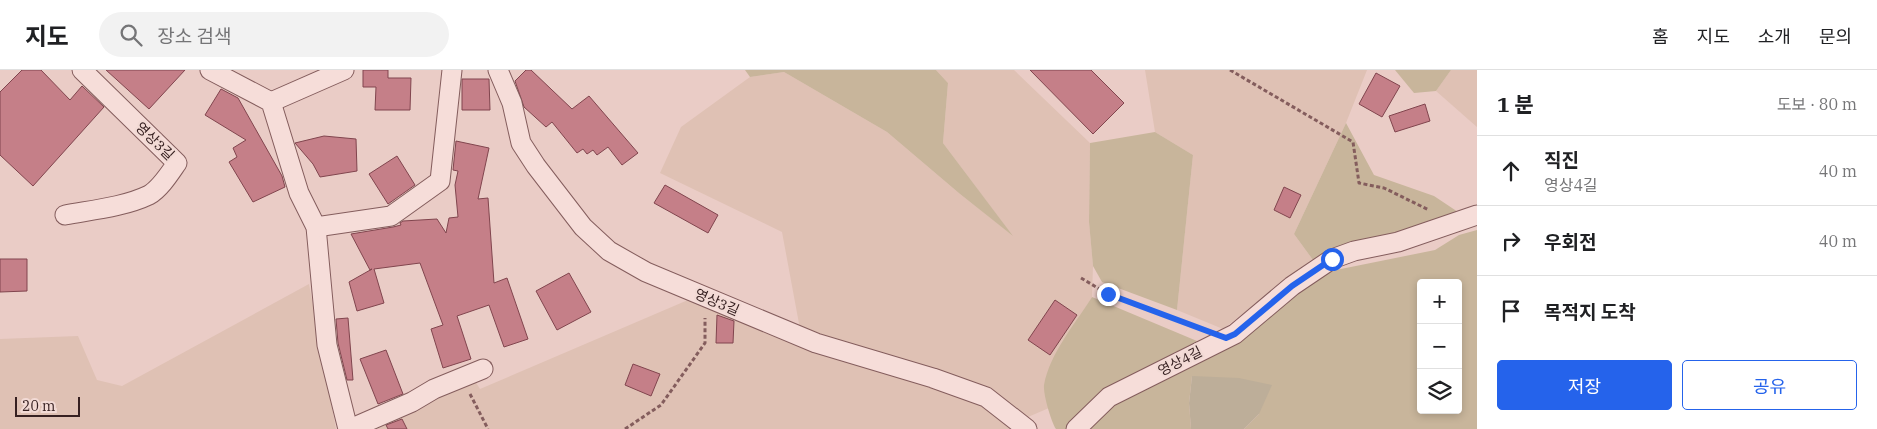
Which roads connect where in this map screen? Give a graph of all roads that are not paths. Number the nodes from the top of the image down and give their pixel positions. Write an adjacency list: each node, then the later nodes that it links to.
1 (82, 70): 7 (street, 영상3길)
2 (210, 70): 6 (street)
3 (344, 70): 6 (street)
4 (452, 70): 9 (street)
5 (498, 70): 12 (street, 영상3길)
6 (271, 102): 9 (street)
7 (65, 215)
8 (1477, 215): 13 (street, 영상4길)
9 (316, 227): 11 (street)
10 (483, 370): 11 (street)
11 (349, 429)
12 (1027, 429)
13 (1076, 429)

